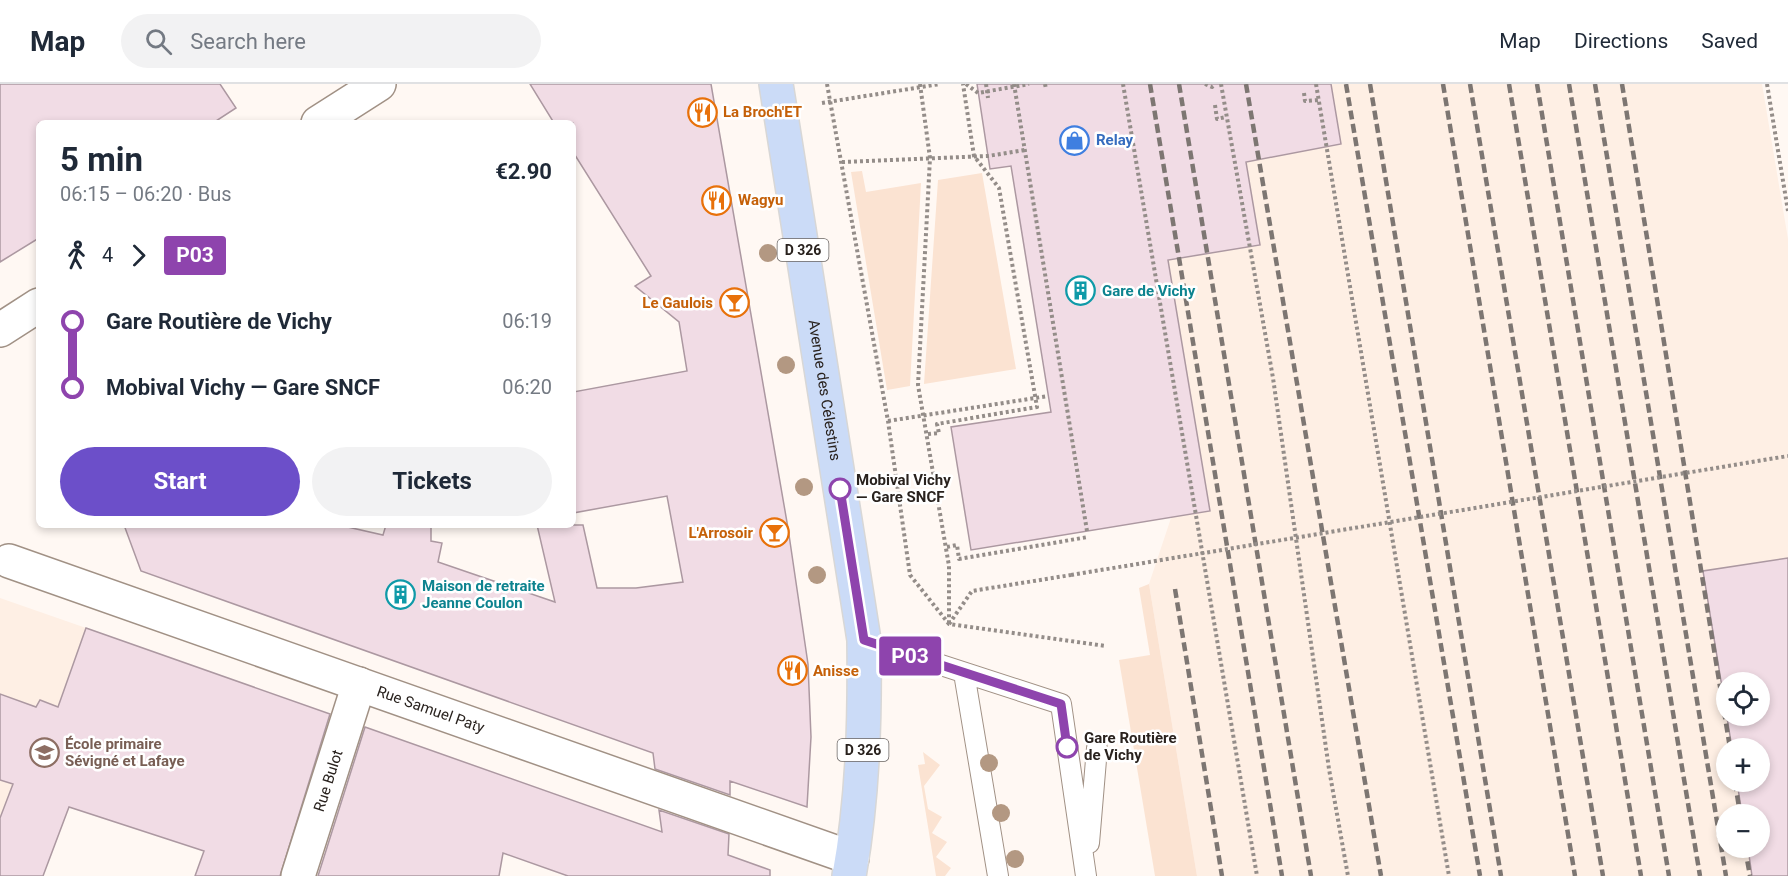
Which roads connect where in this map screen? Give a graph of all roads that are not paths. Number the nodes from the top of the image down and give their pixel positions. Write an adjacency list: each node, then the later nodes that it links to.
1 (379, 84): 3 (street)
2 (776, 84): 7 (main road, Avenue des Célestins / D 326)
3 (323, 120)
4 (36, 307): 5 (street)
5 (0, 330)
6 (9, 561): 9 (street, Rue Samuel Paty)
7 (864, 640): 8 (lane); 11 (main road, Avenue des Célestins / D 326)
8 (964, 673): 13 (lane); 14 (lane)
9 (359, 684): 11 (street, Rue Samuel Paty); 12 (street, Rue Bulot)
10 (1097, 748): 14 (lane)
11 (851, 867)
12 (298, 876)
13 (998, 876)
14 (1086, 876)

